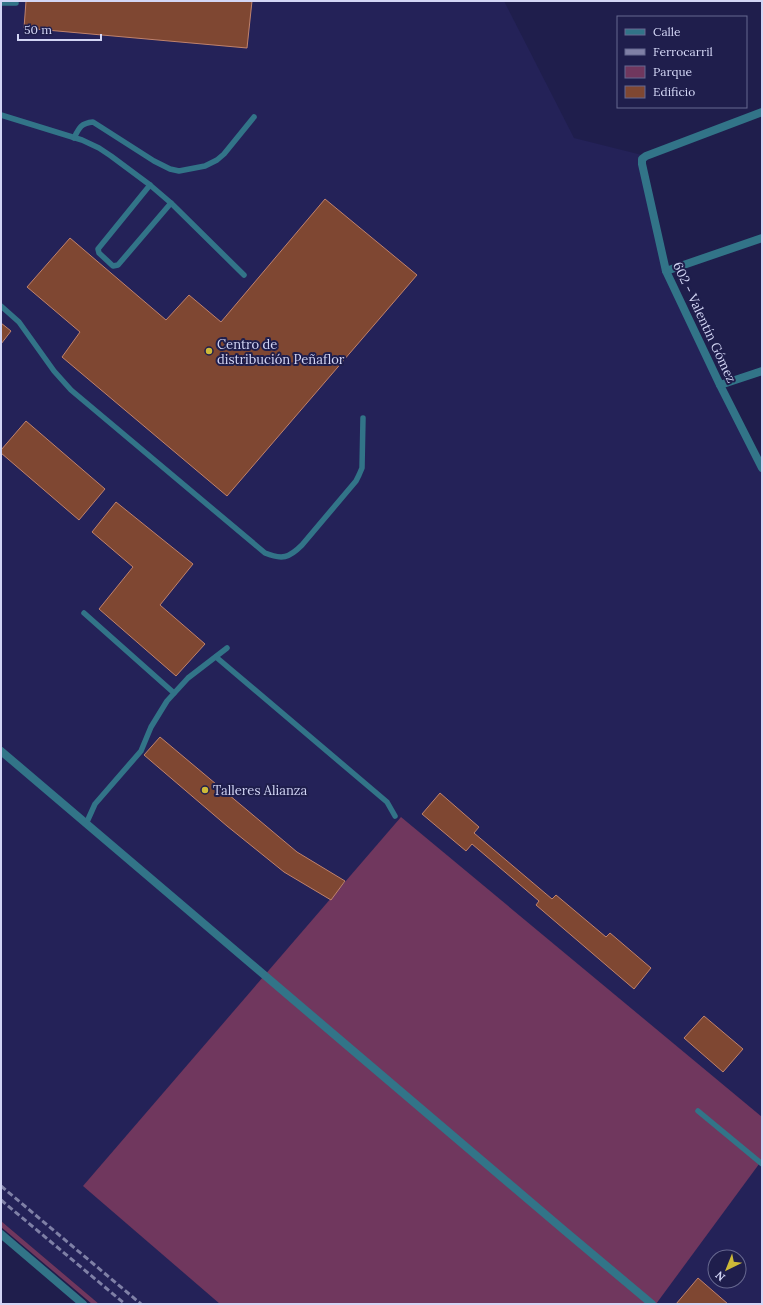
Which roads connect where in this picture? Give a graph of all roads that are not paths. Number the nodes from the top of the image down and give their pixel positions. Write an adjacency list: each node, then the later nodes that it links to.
1 (1, 3): 2 (lane)
2 (16, 3)
3 (762, 112): 10 (street, 602 - Valentín Gómez)
4 (1, 115): 6 (lane)
5 (254, 117): 6 (lane)
6 (74, 138): 7 (lane)
7 (150, 185): 8 (lane); 8 (lane)
8 (171, 203): 11 (lane)
9 (762, 238): 10 (street)
10 (666, 271): 14 (street, 602 - Valentín Gómez)
11 (244, 275)
12 (1, 306): 15 (lane)
13 (762, 371): 14 (street)
14 (720, 385): 16 (street, 602 - Valentín Gómez)
15 (363, 418)
16 (762, 468)
17 (84, 613): 20 (lane)
18 (227, 648): 19 (lane)
19 (216, 657): 20 (lane); 22 (lane)
20 (174, 693): 23 (lane)
21 (1, 750): 23 (street)
22 (395, 816)
23 (86, 824): 28 (street)
24 (698, 1111): 25 (lane)
25 (762, 1164)
26 (1, 1234): 27 (street)
27 (83, 1304)
28 (652, 1304)

